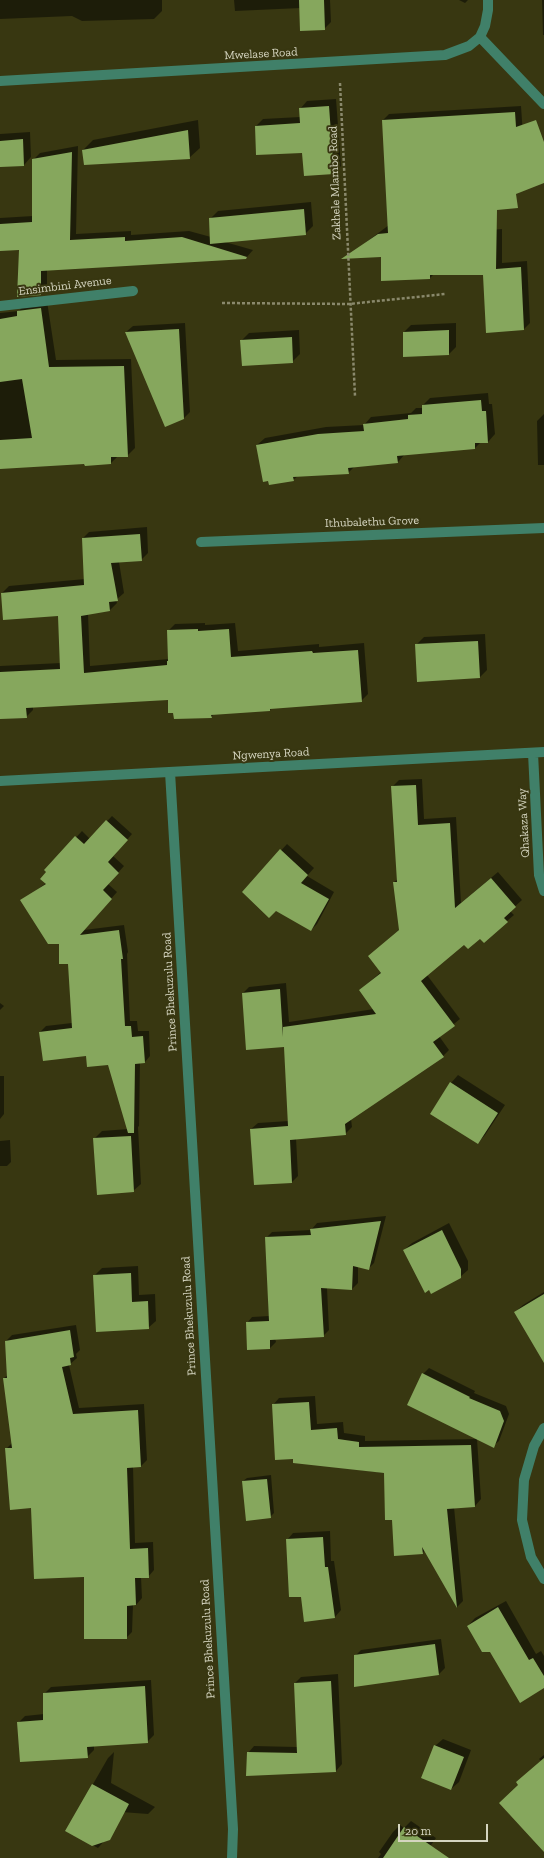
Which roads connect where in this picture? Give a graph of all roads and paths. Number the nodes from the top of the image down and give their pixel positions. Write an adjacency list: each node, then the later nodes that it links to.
1 (488, 0): 2 (street)
2 (480, 37): 3 (street, Mwelase Road); 5 (street)
3 (339, 62): 4 (street, Mwelase Road); 9 (path, Zakhele Mlambo Road)
4 (0, 81)
5 (544, 104)
6 (132, 291): 10 (street, Ensimbini Avenue)
7 (445, 294): 9 (path)
8 (222, 303): 9 (path)
9 (349, 304): 11 (path, Zakhele Mlambo Road)
10 (0, 306)
11 (355, 396)
12 (544, 528): 13 (street, Ithubalethu Grove)
13 (201, 542)
14 (544, 752): 15 (street, Ngwenya Road)
15 (533, 753): 16 (street, Ngwenya Road); 18 (street, Qhakaza Way)
16 (170, 772): 17 (street, Ngwenya Road); 21 (street, Prince Bhekuzulu Road)
17 (0, 781)
18 (544, 891)
19 (544, 1428): 20 (street)
20 (544, 1579)
21 (232, 1858)

